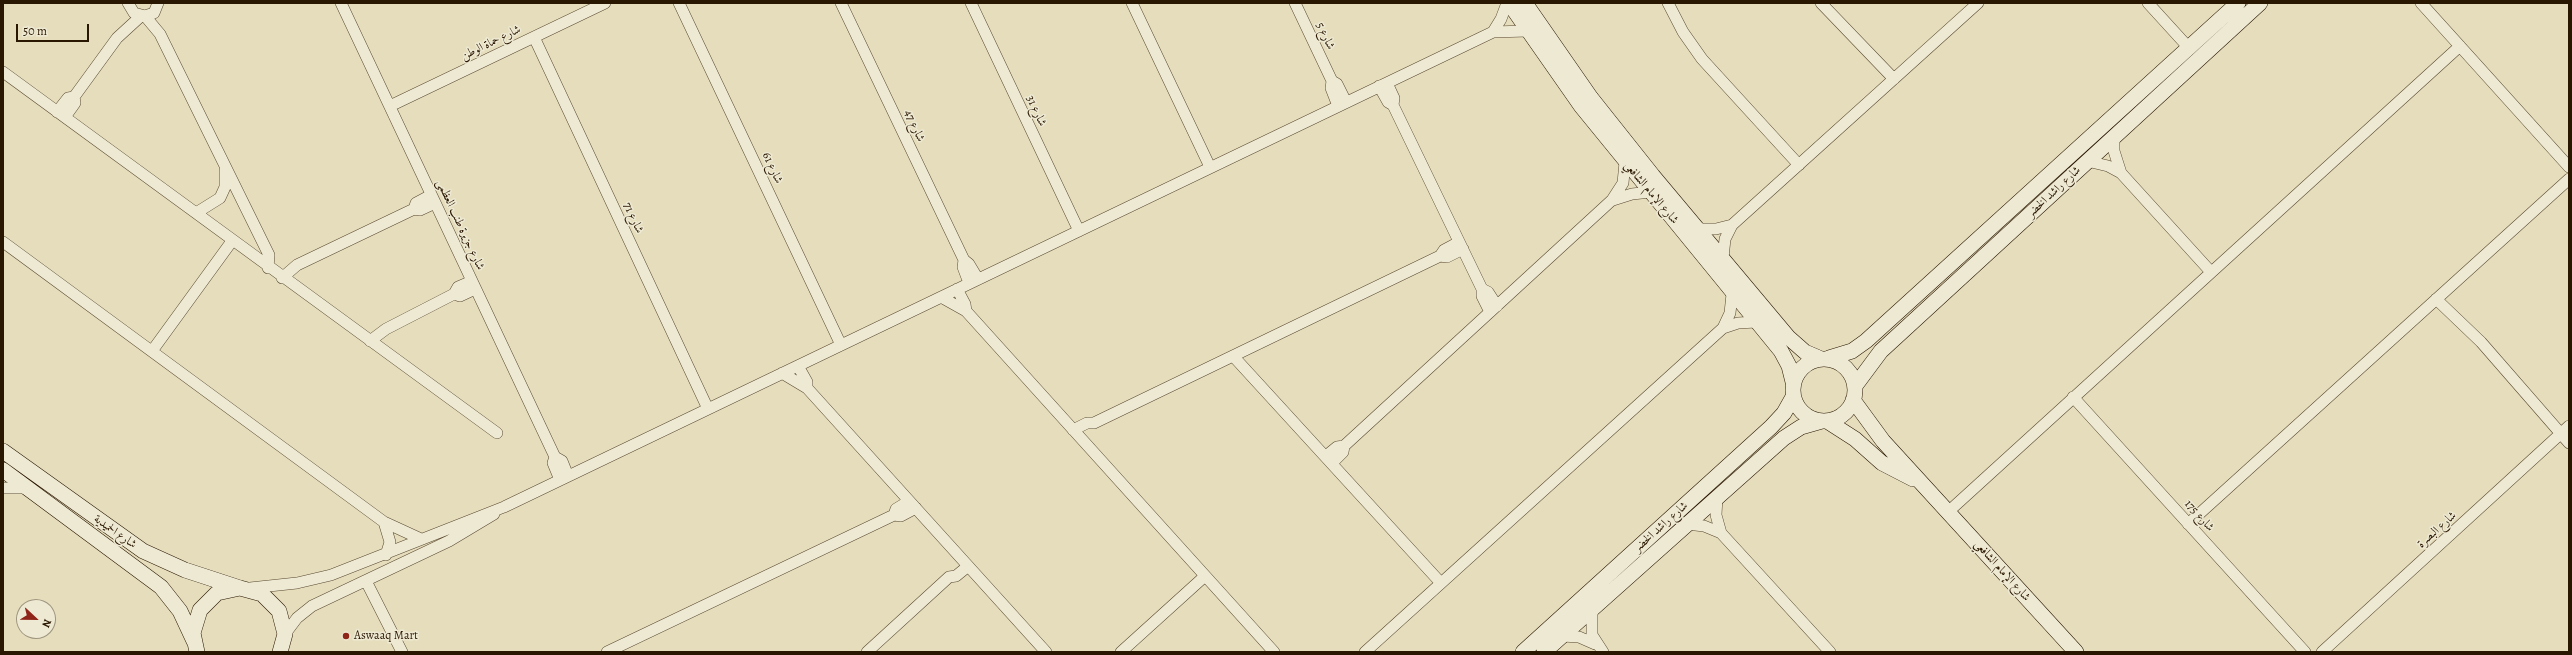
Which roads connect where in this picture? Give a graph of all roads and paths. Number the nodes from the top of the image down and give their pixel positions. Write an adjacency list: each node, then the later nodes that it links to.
1 (340, 3): 31 (street, شارع جزيرة طنب العظمى)
2 (605, 3): 23 (street, شارع حماة الوطن)
3 (679, 3): 67 (street, شارع 61)
4 (841, 3): 56 (street, شارع 47)
5 (970, 3): 48 (street, شارع 31)
6 (1132, 3): 38 (street)
7 (1295, 3): 30 (street, شارع 5)
8 (1508, 3): 20 (street, شارع الإمام الشافعي); 21 (street)
9 (1525, 3): 47 (street, شارع الإمام الشافعي)
10 (1668, 3): 36 (street)
11 (1821, 3): 28 (street)
12 (1978, 3): 28 (street)
13 (2148, 3): 26 (street)
14 (2238, 3): 26 (street, شارع راشد الخضر)
15 (2260, 3): 33 (street, شارع راشد الخضر)
16 (2422, 3): 25 (street)
17 (129, 5): 19 (street); 24 (street)
18 (158, 5): 19 (street); 22 (street)
19 (143, 16): 22 (street); 24 (street)
20 (1527, 31): 21 (street); 34 (street, شارع الإمام الشافعي)
21 (1493, 32): 29 (street)
22 (160, 34): 37 (street)
23 (534, 37): 31 (street, شارع حماة الوطن); 77 (street, شارع 71)
24 (117, 38): 32 (street)
25 (2460, 46): 39 (street); 54 (street)
26 (2189, 48): 70 (street, شارع راشد الخضر)
27 (3, 72): 32 (street)
28 (1894, 79): 36 (street)
29 (1383, 85): 30 (street); 51 (street)
30 (1342, 104): 38 (street)
31 (390, 106): 43 (street, شارع جزيرة طنب العظمى)
32 (61, 114): 45 (street)
33 (2114, 136): 35 (street, شارع راشد الخضر); 40 (street)
34 (1625, 162): 42 (street, شارع الإمام الشافعي); 44 (street)
35 (2087, 162): 40 (street); 75 (street, شارع راشد الخضر)
36 (1799, 165): 46 (street)
37 (225, 166): 45 (street); 53 (street)
38 (1210, 167): 48 (street)
39 (2569, 167)
40 (2120, 173): 54 (street)
41 (2569, 179): 61 (street)
42 (1651, 192): 44 (street); 59 (street, شارع الإمام الشافعي)
43 (433, 199): 55 (street); 57 (street, شارع جزيرة طنب العظمى)
44 (1612, 200): 62 (street)
45 (196, 214): 49 (street)
46 (1732, 225): 47 (street); 52 (street)
47 (1699, 229): 52 (street, شارع الإمام الشافعي)
48 (1079, 231): 56 (street)
49 (232, 241): 53 (street); 68 (street)
50 (3, 242): 68 (street)
51 (1461, 246): 62 (street); 69 (street)
52 (1723, 258): 70 (street, شارع الإمام الشافعي)
53 (268, 268): 55 (street)
54 (2211, 272): 76 (street)
55 (282, 278): 66 (street)
56 (973, 281): 58 (street)
57 (474, 285): 66 (street); 86 (street, شارع جزيرة طنب العظمى)
58 (957, 289): 60 (street); 63 (street)
59 (1732, 294): 64 (street, شارع الإمام الشافعي); 65 (street)
60 (941, 297): 63 (street); 67 (street)
61 (2439, 297): 79 (street); 96 (street)
62 (1494, 309): 84 (street)
63 (966, 311): 81 (street)
64 (1756, 322): 65 (street); 74 (street, شارع الإمام الشافعي)
65 (1723, 328): 103 (street)
66 (370, 341): 80 (street)
67 (841, 345): 71 (street)
68 (152, 351): 94 (street)
69 (1234, 357): 81 (street); 84 (street)
70 (1824, 358): 74 (street); 75 (street)
71 (798, 366): 72 (street); 73 (street)
72 (782, 373): 73 (street); 77 (street)
73 (808, 388): 91 (street)
74 (1793, 389): 78 (street); 117 (street, شارع راشد الخضر)
75 (1854, 393): 78 (street); 89 (street, شارع الإمام الشافعي)
76 (2073, 398): 93 (street); 96 (street, شارع 175)
77 (708, 409): 86 (street)
78 (1824, 421): 89 (street, شارع الإمام الشافعي); 90 (street, شارع راشد الخضر)
79 (2566, 431): 82 (street); 123 (street, شارع البصرة)
80 (497, 433)
81 (1076, 433): 101 (street)
82 (2569, 442)
83 (3, 451): 104 (street, شارع الحميدية)
84 (1329, 460): 103 (street)
85 (3, 470): 88 (street, شارع الحميدية)
86 (564, 478): 92 (street)
87 (3, 488): 88 (street)
88 (27, 488): 109 (street, شارع الحميدية)
89 (1927, 489): 93 (street, شارع الإمام الشافعي)
90 (1718, 497): 95 (street, شارع راشد الخضر); 97 (street)
91 (912, 504): 100 (street); 111 (street)
92 (504, 507): 98 (street); 102 (street)
93 (1948, 512): 121 (street, شارع الإمام الشافعي)
94 (384, 522): 98 (street); 99 (street)
95 (1687, 524): 97 (street); 105 (street, شارع راشد الخضر)
96 (2188, 524): 122 (street, شارع 175)
97 (1720, 533): 120 (street)
98 (421, 539): 99 (street)
99 (386, 555): 104 (street)
100 (964, 564): 112 (street); 113 (street)
101 (1205, 576): 114 (street); 115 (street)
102 (366, 581): 108 (street); 110 (street)
103 (1440, 582): 116 (street)
104 (244, 588): 108 (street, شارع الحميدية); 109 (street)
105 (1592, 608): 106 (street, شارع راشد الخضر); 107 (street)
106 (1562, 636): 107 (street); 118 (street, شارع راشد الخضر)
107 (1596, 644): 119 (street)
108 (285, 645)
109 (196, 649)
110 (402, 652)
111 (607, 652)
112 (867, 652)
113 (1046, 652)
114 (1121, 652)
115 (1274, 652)
116 (1365, 652)
117 (1523, 652)
118 (1544, 652)
119 (1603, 652)
120 (1830, 652)
121 (2076, 652)
122 (2305, 652)
123 (2322, 652)

